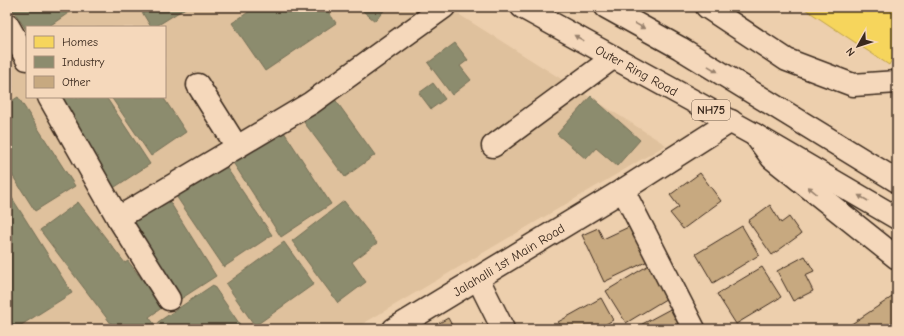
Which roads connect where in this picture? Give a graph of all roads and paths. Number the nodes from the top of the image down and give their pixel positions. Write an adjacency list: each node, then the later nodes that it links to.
1 (444, 7): 15 (main road)
2 (522, 7): 7 (main road, Outer Ring Road / NH75, one-way to 2)
3 (606, 7): 11 (main road, NH75, one-way to 11)
4 (707, 7): 8 (main road)
5 (7, 24): 6 (main road)
6 (26, 57)
7 (614, 58): 12 (main road, Outer Ring Road / NH75); 14 (main road)
8 (897, 82)
9 (198, 86): 15 (main road)
10 (50, 98): 19 (main road)
11 (768, 102): 16 (main road); 17 (main road, NH75)
12 (731, 121): 13 (main road, Outer Ring Road / NH75); 18 (main road, Jalahalli 1st Main Road)
13 (756, 135): 20 (main road, Outer Ring Road / NH75, one-way to 13); 21 (main road, one-way to 13)
14 (493, 146)
15 (237, 147): 19 (main road)
16 (897, 171)
17 (897, 181)
18 (623, 190): 22 (main road, Jalahalli 1st Main Road); 26 (main road)
19 (118, 218): 23 (main road)
20 (897, 218)
21 (897, 258)
22 (478, 279): 24 (main road, Jalahalli 1st Main Road); 25 (main road)
23 (169, 299)
24 (394, 329)
25 (503, 329)
26 (694, 329)

